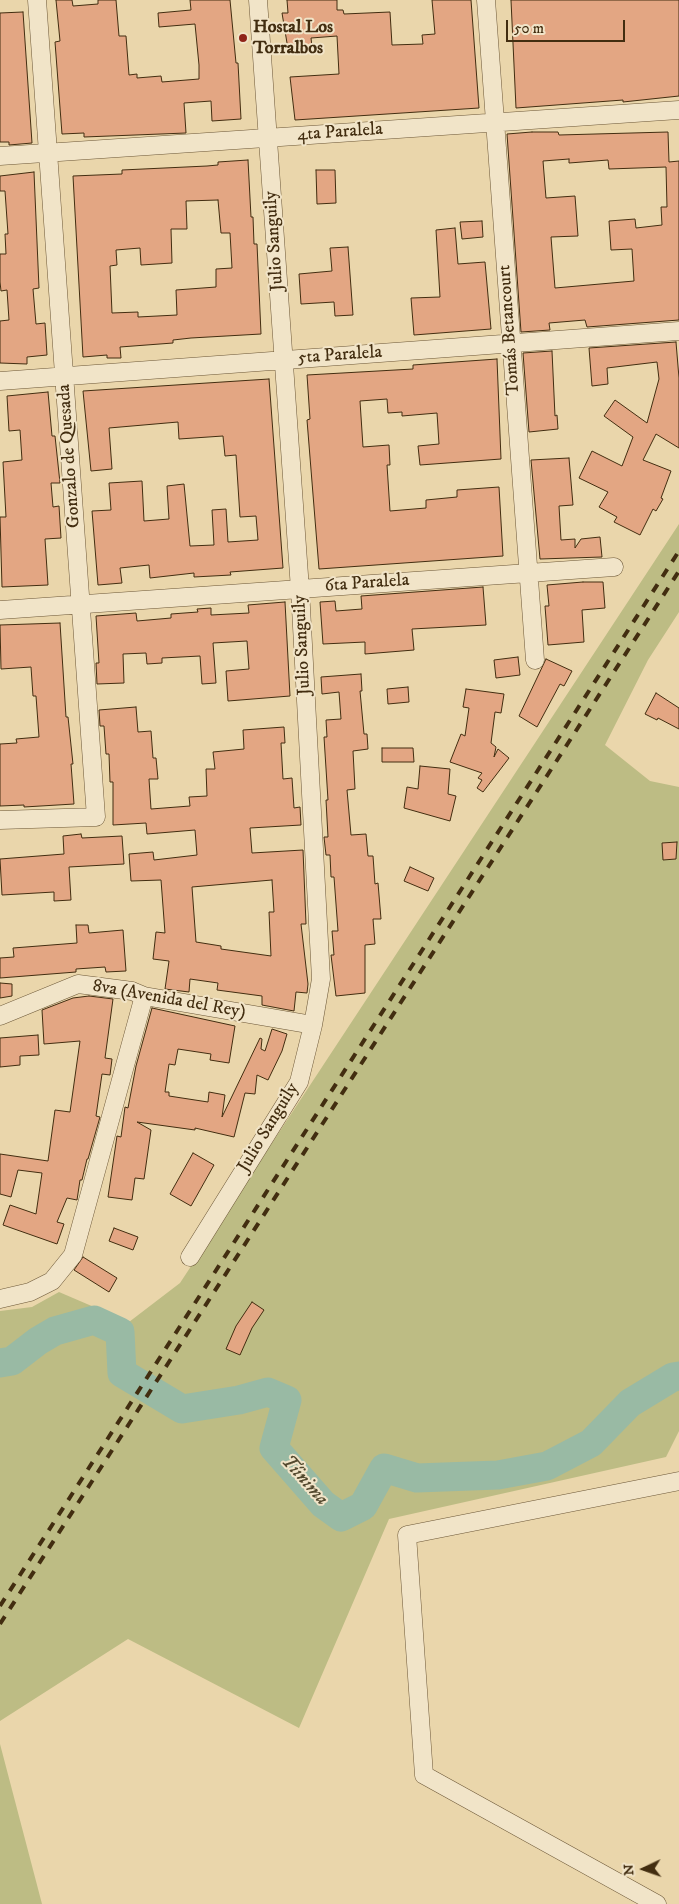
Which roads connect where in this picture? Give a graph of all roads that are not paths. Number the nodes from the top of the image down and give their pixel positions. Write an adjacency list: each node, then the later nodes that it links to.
1 (37, 0): 7 (street, Gonzalo de Quesada)
2 (258, 0): 6 (street, Julio Sanguily)
3 (486, 0): 5 (street, Tomás Betancourt)
4 (679, 110): 5 (street, 4ta Paralela)
5 (494, 122): 6 (street, 4ta Paralela); 10 (street, Tomás Betancourt)
6 (268, 138): 7 (street, 4ta Paralela); 11 (street, Julio Sanguily)
7 (48, 152): 8 (street, 4ta Paralela); 12 (street, Gonzalo de Quesada)
8 (0, 156)
9 (679, 331): 10 (street, 5ta Paralela)
10 (511, 343): 11 (street, 5ta Paralela); 15 (street, Tomás Betancourt)
11 (284, 360): 12 (street, 5ta Paralela); 16 (street, Julio Sanguily)
12 (64, 376): 13 (street, 5ta Paralela); 17 (street, Gonzalo de Quesada)
13 (0, 381)
14 (614, 567): 15 (street, 6ta Paralela)
15 (529, 573): 16 (street, 6ta Paralela); 19 (street, Tomás Betancourt)
16 (300, 589): 17 (street, 6ta Paralela); 23 (street, Julio Sanguily)
17 (81, 605): 18 (street, 6ta Paralela); 20 (street, Gonzalo de Quesada)
18 (0, 610)
19 (535, 660)
20 (0, 820)
21 (144, 996): 22 (street, 8va (Avenida del Rey)); 23 (street, 8va (Avenida del Rey)); 25 (street)
22 (0, 1016)
23 (314, 1025): 24 (street, Julio Sanguily)
24 (190, 1257)
25 (0, 1299)
26 (679, 1481): 27 (street)
27 (657, 1904)

